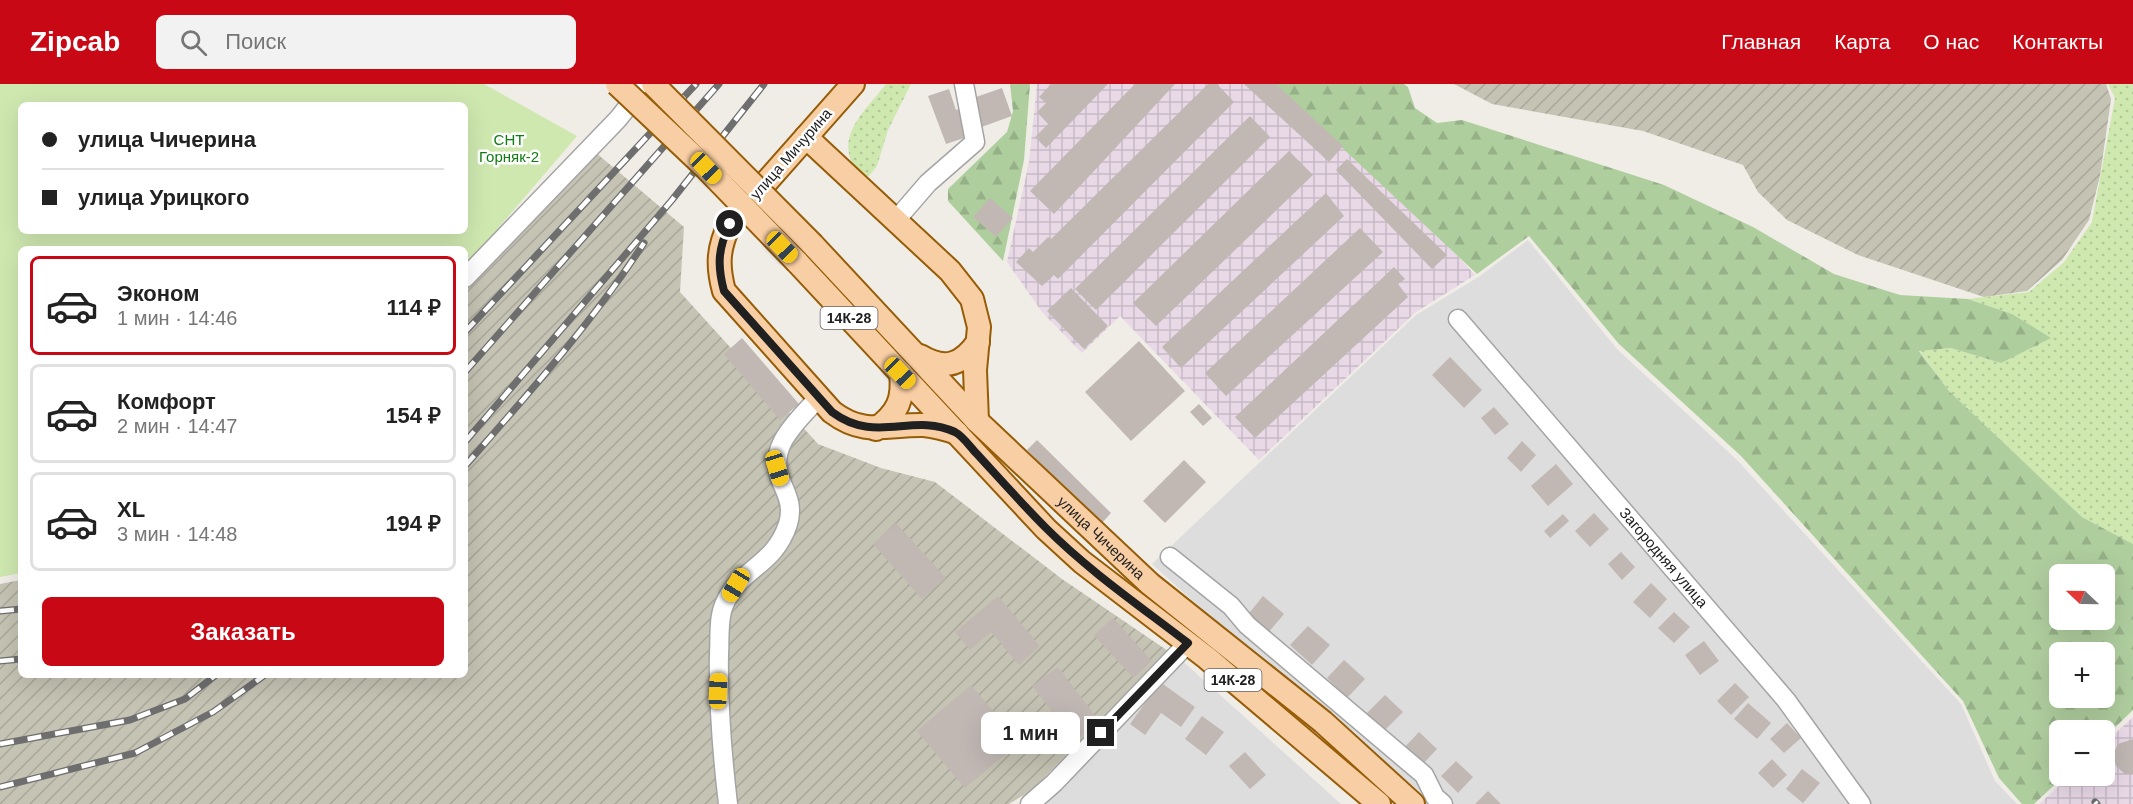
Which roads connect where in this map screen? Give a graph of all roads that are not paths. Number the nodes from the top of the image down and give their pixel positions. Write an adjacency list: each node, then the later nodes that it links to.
1 (617, 84): 12 (main road, улица Чичерина / 14К-28, bridge)
2 (646, 84): 8 (street)
3 (653, 84): 11 (main road, улица Чичерина / 14К-28, bridge)
4 (853, 84): 6 (main road, улица Мичурина)
5 (964, 84): 7 (street)
6 (806, 138): 7 (main road); 13 (main road, улица Мичурина)
7 (896, 220): 10 (main road)
8 (468, 275)
9 (1458, 319): 24 (street, Загородняя улица)
10 (978, 342): 11 (main road); 14 (main road)
11 (916, 354): 14 (main road, улица Чичерина / 14К-28)
12 (900, 373): 15 (main road); 16 (main road, улица Чичерина / 14К-28)
13 (819, 397): 15 (main road); 19 (street)
14 (977, 421): 22 (main road, улица Чичерина / 14К-28)
15 (876, 429): 16 (main road)
16 (957, 432): 18 (main road, улица Чичерина / 14К-28)
17 (1170, 557): 23 (street)
18 (1188, 643): 20 (street); 21 (main road, улица Чичерина / 14К-28)
19 (728, 804)
20 (1030, 804)
21 (1379, 804)
22 (1413, 804)
23 (1443, 804)
24 (1861, 804)

